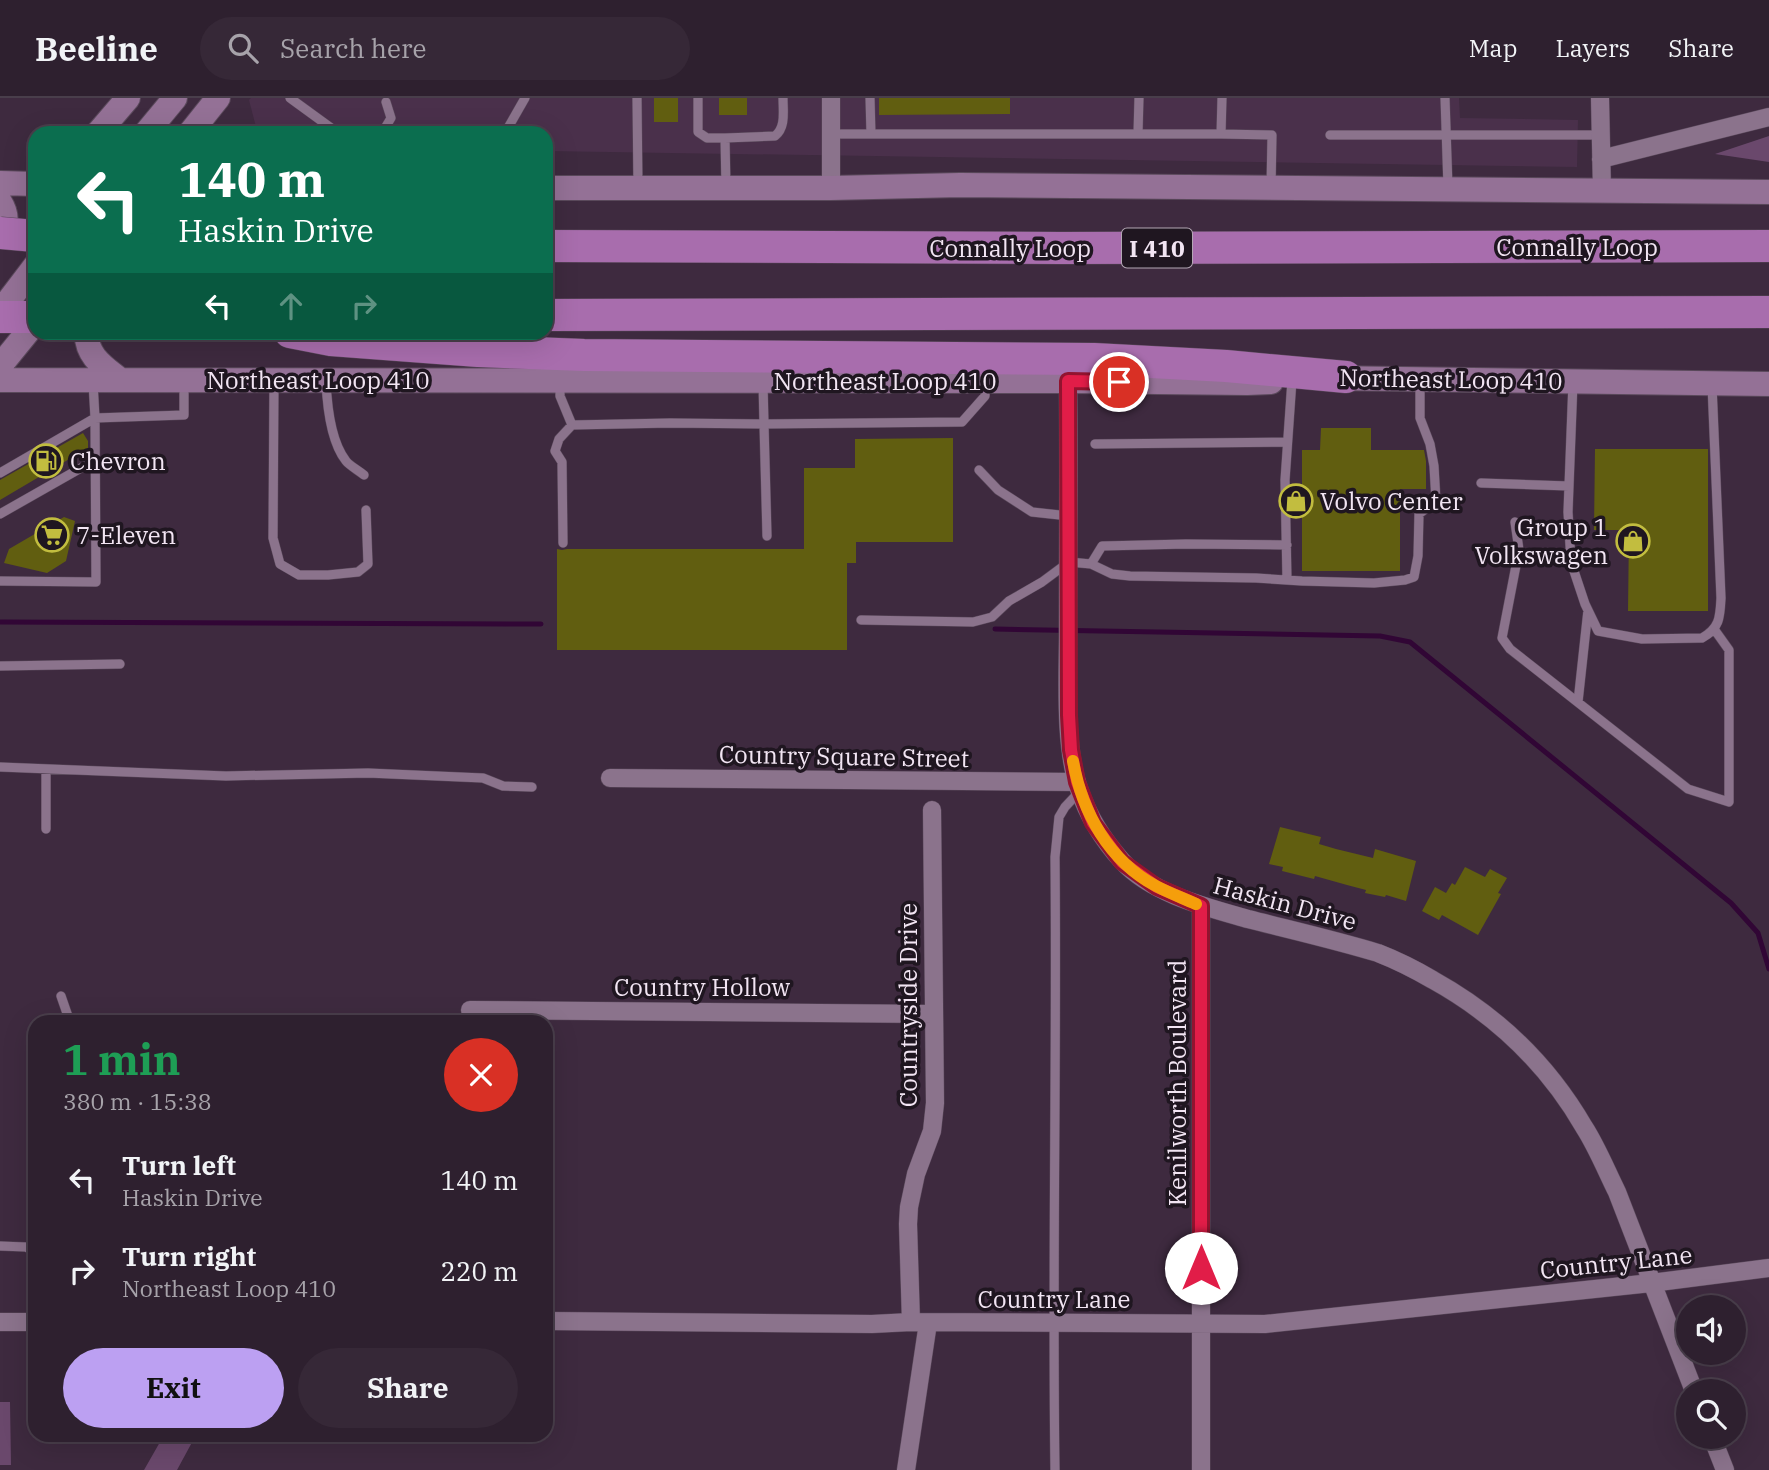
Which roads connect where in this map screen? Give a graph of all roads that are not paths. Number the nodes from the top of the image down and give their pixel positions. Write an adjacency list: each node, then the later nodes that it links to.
1 (128, 98): 17 (main road)
2 (176, 98): 18 (main road)
3 (220, 98): 19 (main road); 20 (main road)
4 (290, 98): 21 (lane)
5 (525, 98): 23 (lane)
6 (637, 98): 36 (lane)
7 (698, 98): 31 (lane)
8 (783, 98): 31 (lane)
9 (831, 98): 25 (street)
10 (870, 98): 26 (lane)
11 (1139, 98): 24 (lane)
12 (1222, 98): 27 (lane)
13 (1446, 98): 29 (lane)
14 (1600, 98): 30 (street)
15 (385, 99): 22 (lane)
16 (1766, 121): 32 (street)
17 (104, 126)
18 (152, 126)
19 (196, 126)
20 (217, 126)
21 (328, 126)
22 (386, 126)
23 (509, 126)
24 (1138, 133): 26 (lane); 27 (lane)
25 (831, 134): 26 (lane); 38 (street)
26 (871, 134)
27 (1221, 134): 39 (lane)
28 (1330, 135): 29 (lane)
29 (1447, 135): 30 (lane); 40 (lane)
30 (1601, 135): 32 (street)
31 (725, 138): 37 (lane)
32 (1601, 159): 41 (street)
33 (0, 183): 34 (main road)
34 (28, 183)
35 (553, 188): 36 (main road)
36 (638, 188): 37 (main road)
37 (726, 188): 38 (main road)
38 (831, 188): 39 (main road)
39 (1271, 188): 40 (main road)
40 (1448, 190): 41 (main road)
41 (1602, 191): 42 (main road)
42 (1769, 192)
43 (0, 202): 44 (main road)
44 (0, 234): 45 (highway, bridge)
45 (28, 236)
46 (0, 246): 47 (highway)
47 (28, 246)
48 (553, 246): 49 (highway, Connally Loop / I 410)
49 (1769, 246)
50 (28, 276): 52 (main road)
51 (1769, 312): 53 (highway)
52 (0, 314): 54 (highway)
53 (553, 315)
54 (28, 316)
55 (28, 332): 58 (main road)
56 (86, 340): 61 (main road)
57 (331, 340): 59 (highway)
58 (0, 366)
59 (1346, 377): 60 (main road, Northeast Loop 410); 66 (main road, Northeast Loop 410)
60 (1420, 378): 72 (main road, Northeast Loop 410); 95 (lane)
61 (119, 379): 63 (main road, Northeast Loop 410); 64 (main road, Northeast Loop 410)
62 (0, 380): 63 (main road, Northeast Loop 410)
63 (93, 380): 75 (lane)
64 (184, 380): 65 (main road, Northeast Loop 410); 75 (lane)
65 (274, 380): 67 (main road, Northeast Loop 410); 86 (lane)
66 (1292, 380): 71 (main road, Northeast Loop 410); 78 (lane)
67 (326, 381): 68 (main road, Northeast Loop 410); 83 (lane)
68 (559, 381): 69 (main road, Northeast Loop 410); 77 (lane)
69 (763, 381): 70 (main road, Northeast Loop 410); 76 (lane)
70 (985, 381): 71 (main road, Northeast Loop 410); 76 (lane)
71 (1068, 381): 88 (street, Haskin Drive)
72 (1573, 381): 73 (main road, Northeast Loop 410); 85 (lane)
73 (1712, 383): 74 (main road, Northeast Loop 410); 99 (lane)
74 (1769, 384)
75 (95, 418): 80 (lane); 82 (lane)
76 (764, 424): 77 (lane); 90 (lane)
77 (572, 425): 91 (lane)
78 (1287, 442): 79 (lane); 92 (lane)
79 (1095, 444)
80 (95, 460): 87 (lane); 96 (lane)
81 (979, 470): 88 (lane)
82 (0, 473)
83 (364, 475)
84 (1481, 483): 85 (lane)
85 (1569, 486): 97 (lane)
86 (366, 510)
87 (0, 514)
88 (1069, 516): 93 (street, Haskin Drive)
89 (1515, 522): 102 (lane)
90 (766, 536)
91 (563, 543)
92 (1287, 545): 94 (lane); 95 (lane)
93 (1069, 562): 94 (lane); 98 (lane); 107 (street, Haskin Drive)
94 (1091, 564): 95 (lane)
95 (1287, 580)
96 (0, 581)
97 (1588, 609): 99 (lane); 102 (lane)
98 (861, 620)
99 (1714, 629): 102 (lane)
100 (120, 664): 101 (lane)
101 (0, 666)
102 (1578, 702)
103 (0, 767): 104 (lane)
104 (46, 769): 106 (lane); 109 (lane)
105 (610, 778): 107 (street, Country Square Street)
106 (532, 787)
107 (1078, 787): 110 (street, Haskin Drive); 123 (lane)
108 (932, 810): 113 (street, Countryside Drive)
109 (46, 829)
110 (1201, 906): 118 (street, Haskin Drive); 124 (street, Kenilworth Boulevard)
111 (61, 996): 114 (lane)
112 (470, 1010): 113 (street, Country Hollow)
113 (934, 1014): 122 (street, Countryside Drive)
114 (68, 1015)
115 (0, 1246): 116 (lane)
116 (28, 1248)
117 (1769, 1268): 118 (street, Country Lane)
118 (1651, 1283): 124 (street, Country Lane); 125 (street, Haskin Drive)
119 (553, 1321): 122 (street, Country Lane)
120 (0, 1322): 121 (street)
121 (28, 1322)
122 (919, 1322): 123 (street, Country Lane); 127 (street, Countryside Drive)
123 (1053, 1324): 124 (street, Country Lane); 128 (lane)
124 (1201, 1324): 129 (street, Kenilworth Boulevard)
125 (1689, 1379)
126 (1717, 1449): 130 (street)
127 (906, 1470)
128 (1055, 1470)
129 (1201, 1470)
130 (1725, 1470)

